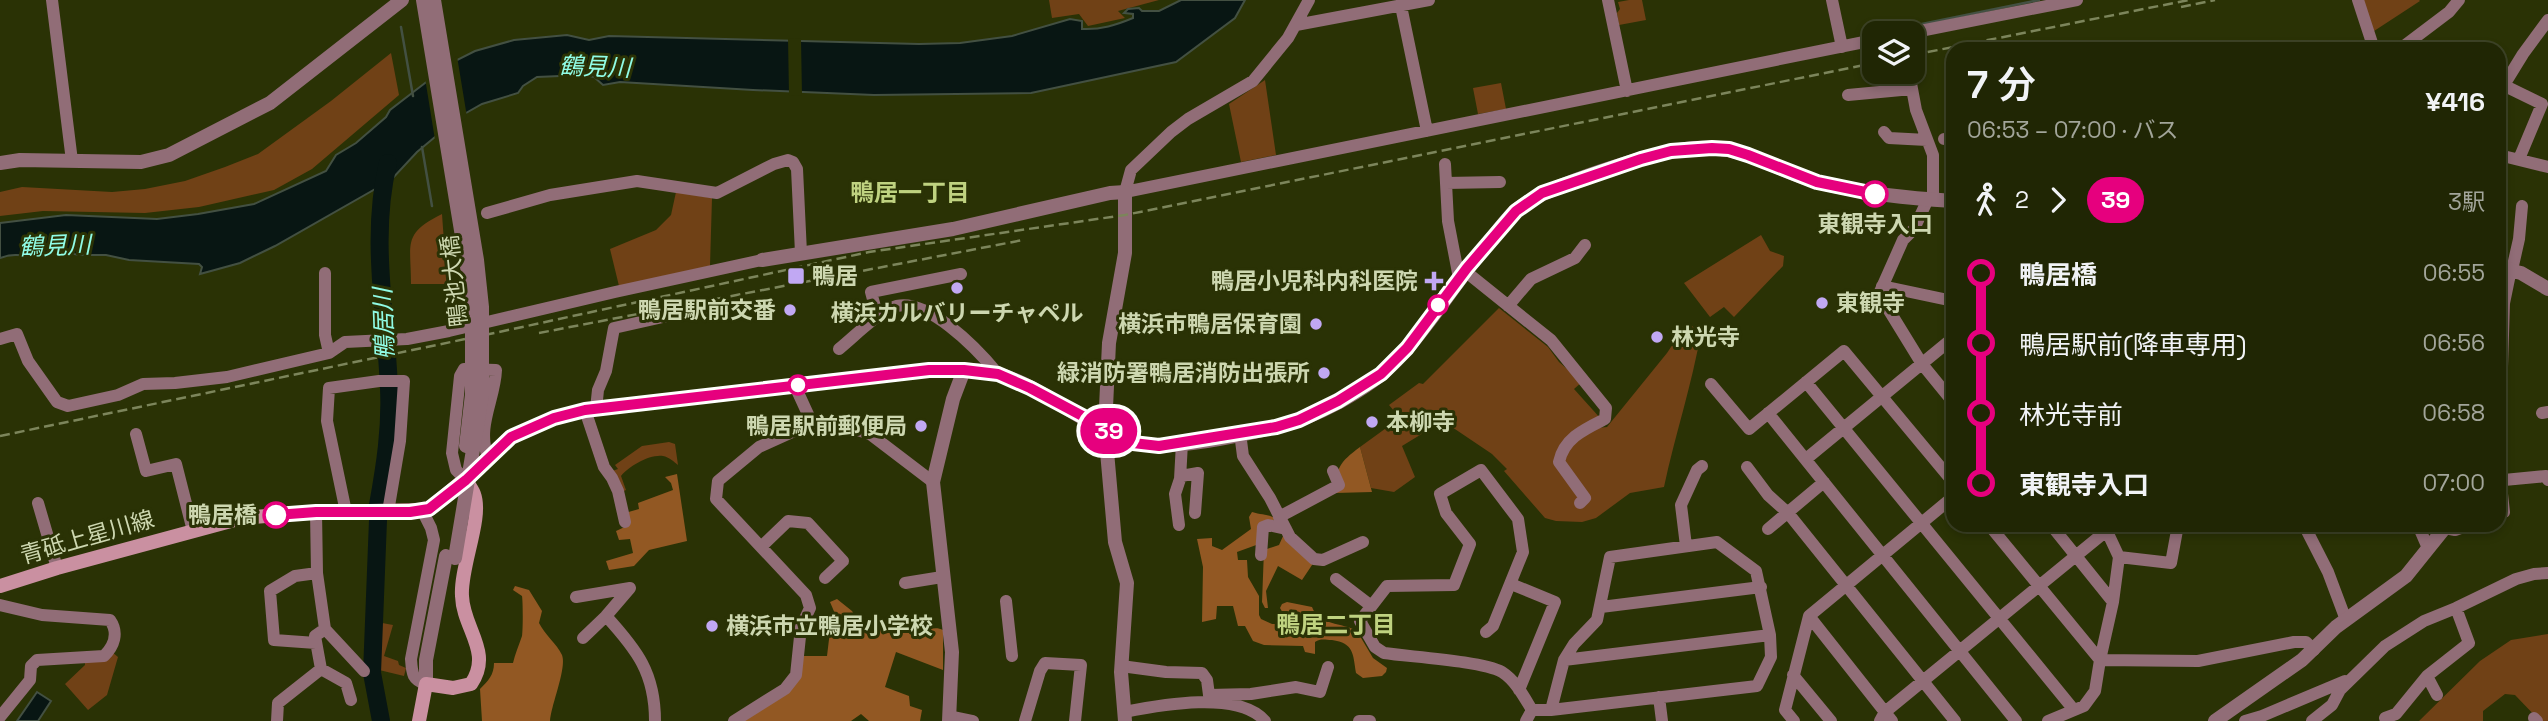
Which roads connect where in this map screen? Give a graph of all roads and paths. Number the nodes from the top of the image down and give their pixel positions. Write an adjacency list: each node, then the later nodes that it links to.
1 (52, 0): 30 (street)
2 (402, 0): 30 (street)
3 (423, 0): 119 (street, 鴨池大橋, bridge)
4 (434, 0): 119 (street, 鴨池大橋, bridge)
5 (1309, 0): 15 (street)
6 (1429, 0): 13 (street)
7 (1608, 0): 22 (street)
8 (1832, 0): 20 (street)
9 (2077, 0): 12 (street)
10 (2358, 0): 18 (street)
11 (2459, 0): 19 (street)
12 (2019, 5): 16 (street)
13 (1401, 6): 15 (street); 25 (street)
14 (2548, 20): 21 (street)
15 (1296, 25): 36 (street)
16 (1925, 29)
17 (1862, 41): 20 (street)
18 (2372, 42)
19 (2409, 42)
20 (1841, 43): 22 (street)
21 (2506, 82)
22 (1627, 87): 25 (street)
23 (2506, 91): 29 (street)
24 (1848, 95): 27 (street)
25 (1427, 128): 36 (street)
26 (1884, 132): 27 (street)
27 (1927, 139): 37 (street)
28 (2506, 156): 29 (street)
29 (2519, 159): 33 (street)
30 (72, 161): 31 (street)
31 (0, 163)
32 (1445, 164): 35 (street)
33 (2548, 167)
34 (1500, 182): 35 (street)
35 (1446, 183): 47 (street)
36 (1125, 192): 42 (street); 71 (street)
37 (1931, 200): 38 (street); 47 (street); 48 (street)
38 (1946, 201)
39 (2522, 206): 44 (street)
40 (487, 213): 42 (street)
41 (1585, 245): 51 (street)
42 (802, 253): 43 (street)
43 (762, 260): 58 (street)
44 (2507, 269): 49 (street)
45 (326, 273): 58 (street)
46 (961, 274): 53 (street)
47 (1462, 274): 51 (street); 72 (street)
48 (1882, 286): 50 (street); 59 (street)
49 (2548, 289)
50 (1946, 300)
51 (1508, 306): 88 (street)
52 (713, 315): 67 (street)
53 (878, 318): 56 (street); 57 (street)
54 (0, 339): 58 (street)
55 (1946, 344): 59 (street)
56 (971, 345): 60 (street); 61 (street)
57 (839, 348)
58 (329, 352)
59 (1922, 364): 65 (street); 66 (street)
60 (964, 370): 61 (street); 64 (street); 85 (street)
61 (998, 374): 71 (street)
62 (1807, 382): 66 (street); 68 (street); 70 (street)
63 (1711, 384): 68 (street)
64 (795, 386): 67 (street); 69 (street)
65 (1946, 393)
66 (1881, 397): 70 (street); 80 (street)
67 (590, 410): 75 (street); 97 (street)
68 (1768, 413): 76 (street)
69 (812, 424): 85 (street); 113 (street)
70 (1843, 428): 76 (street); 98 (street)
71 (1105, 429): 74 (street); 153 (street)
72 (1240, 433): 74 (street); 96 (street)
73 (136, 434): 102 (street)
74 (1182, 443): 81 (street)
75 (488, 457): 82 (street); 82 (street)
76 (1806, 459): 86 (street)
77 (1703, 467): 112 (street)
78 (1747, 467): 95 (street)
79 (1333, 471): 96 (street)
80 (1946, 474)
81 (1181, 476): 94 (street); 99 (street)
82 (466, 480): 90 (main road, 青砥上星川線); 161 (main road)
83 (2506, 480): 84 (street)
84 (2548, 480)
85 (933, 482): 123 (street)
86 (1824, 482): 95 (street); 116 (street)
87 (38, 503): 120 (street)
88 (1580, 503)
89 (1946, 503): 98 (street)
90 (422, 510): 93 (main road, 青砥上星川線); 161 (street)
91 (316, 512): 92 (main road, 青砥上星川線); 102 (main road, 青砥上星川線); 121 (street)
92 (346, 512): 93 (main road, 青砥上星川線); 93 (street)
93 (388, 512)
94 (1195, 513)
95 (1788, 513): 101 (street); 129 (street)
96 (1279, 517): 100 (street)
97 (625, 522)
98 (1922, 523): 116 (street); 141 (street)
99 (1179, 525)
100 (1286, 529): 111 (street); 115 (street)
101 (1768, 529)
102 (193, 531): 120 (main road, 青砥上星川線)
103 (1995, 532): 130 (street)
104 (2057, 532): 117 (street)
105 (2101, 532): 117 (street)
106 (2107, 532): 118 (street)
107 (2177, 532): 118 (street)
108 (2308, 532): 142 (street)
109 (2421, 532): 114 (street)
110 (2441, 532): 114 (street)
111 (1363, 542)
112 (1686, 546): 131 (street); 137 (street)
113 (761, 547): 124 (street); 178 (street)
114 (2428, 548): 142 (street)
115 (1261, 555)
116 (1884, 555): 129 (street); 149 (street)
117 (2076, 556): 130 (street); 134 (street)
118 (2119, 556): 134 (street)
119 (450, 557): 161 (street)
120 (57, 568): 128 (main road, 青砥上星川線)
121 (317, 573): 143 (street); 147 (street)
122 (2548, 573): 138 (street)
123 (942, 577): 126 (street); 171 (street)
124 (825, 578)
125 (1336, 579): 136 (street)
126 (905, 583)
127 (1511, 584): 136 (street); 144 (street); 162 (street)
128 (0, 586)
129 (1845, 586): 140 (street); 160 (street)
130 (2040, 586): 141 (street); 152 (street)
131 (1761, 587): 137 (street); 145 (street)
132 (576, 597): 139 (street)
133 (1006, 601): 150 (street)
134 (2113, 602): 152 (street)
135 (0, 605): 169 (street)
136 (1370, 605): 162 (street)
137 (1601, 607): 151 (street)
138 (2456, 608): 158 (street); 159 (street)
139 (606, 616): 146 (street); 174 (street)
140 (1809, 616): 157 (street); 172 (street)
141 (2000, 618): 149 (street); 167 (street)
142 (2346, 620): 148 (street)
143 (325, 629): 147 (street); 156 (street)
144 (1486, 632)
145 (1770, 635): 151 (street); 164 (street)
146 (583, 638)
147 (316, 643): 155 (street)
148 (2314, 650): 152 (street); 190 (street)
149 (1960, 652): 160 (street); 189 (street)
150 (1012, 656)
151 (1564, 660): 166 (street)
152 (2099, 660): 167 (street)
153 (1121, 666): 154 (street); 170 (street)
154 (1328, 667)
155 (321, 669): 165 (street); 176 (street)
156 (363, 671)
157 (1793, 675): 186 (street); 187 (street)
158 (2354, 676): 191 (street); 192 (street)
159 (2427, 676): 163 (street); 173 (street)
160 (1922, 681): 172 (street); 188 (street)
161 (426, 684): 177 (main road)
162 (1519, 690): 168 (street)
163 (2437, 695)
164 (1659, 697): 166 (street); 185 (street)
165 (351, 700)
166 (1551, 710): 168 (street)
167 (2074, 710): 175 (street)
168 (1529, 715)
169 (0, 717)
170 (1125, 717): 182 (street)
171 (949, 718): 179 (street)
172 (1886, 718)
173 (2385, 719)
174 (657, 720)
175 (2055, 720)
176 (277, 721)
177 (419, 721)
178 (734, 721)
179 (973, 721)
180 (1025, 721): 181 (street)
181 (1075, 721)
182 (1265, 721)
183 (1359, 721): 184 (street)
184 (1370, 721)
185 (1662, 721)
186 (1794, 721)
187 (1831, 721)
188 (1955, 721)
189 (2017, 721)
190 (2215, 721)
191 (2245, 721)
192 (2312, 721)

